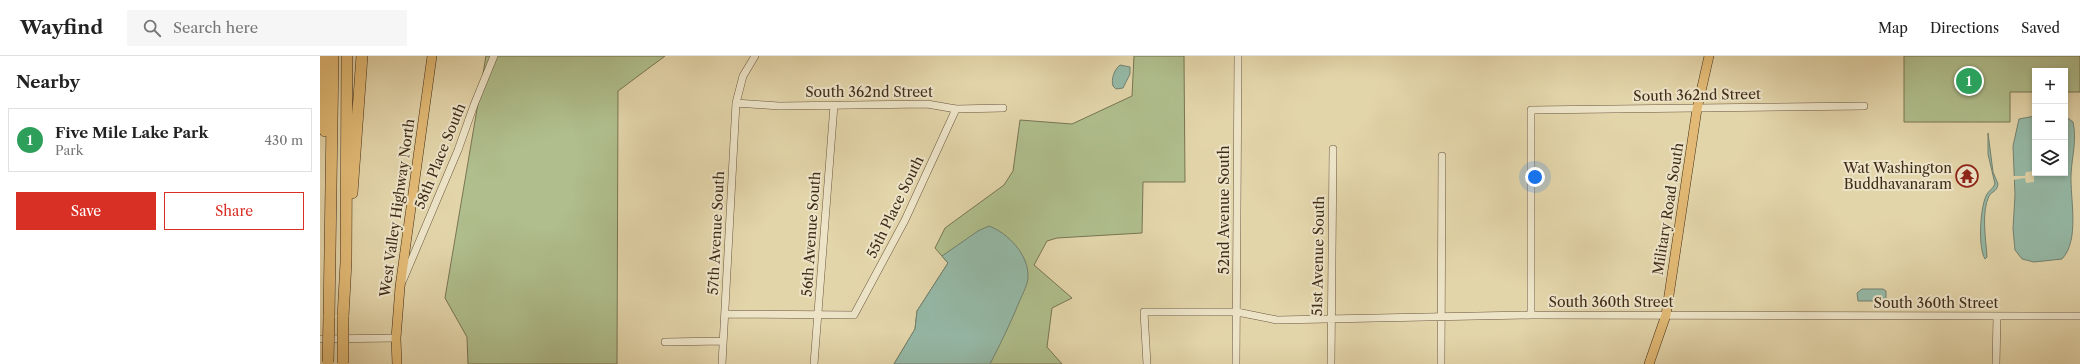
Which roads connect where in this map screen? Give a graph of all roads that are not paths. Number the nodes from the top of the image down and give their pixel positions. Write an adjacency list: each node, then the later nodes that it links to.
1 (324, 56): 18 (highway)
2 (333, 56): 18 (highway)
3 (347, 56): 19 (highway)
4 (362, 56): 19 (highway)
5 (432, 56): 20 (main road, West Valley Highway North)
6 (494, 56): 20 (street, 58th Place South)
7 (755, 56): 10 (street, 57th Avenue South)
8 (1238, 56): 21 (street, 52nd Avenue South)
9 (1709, 56): 15 (main road, Military Road South)
10 (736, 102): 11 (street, South 362nd Street); 22 (street, 57th Avenue South)
11 (834, 105): 14 (street, South 362nd Street); 23 (street, 56th Avenue South)
12 (1864, 106): 15 (street, South 362nd Street)
13 (1003, 108): 14 (street, South 362nd Street)
14 (956, 109): 23 (street, 55th Place South)
15 (1697, 109): 24 (street, South 362nd Street); 25 (main road, Military Road South)
16 (1333, 149): 29 (street, 51st Avenue South)
17 (1442, 156): 26 (street)
18 (330, 257): 34 (highway, bridge)
19 (346, 262): 35 (highway, bridge)
20 (400, 287): 31 (main road, West Valley Highway North)
21 (1237, 312): 29 (street, South 360th Street); 39 (street, South 360th Street); 40 (street, 52nd Avenue South)
22 (725, 314): 23 (street); 32 (street, 57th Avenue South)
23 (818, 315): 38 (street, 56th Avenue South)
24 (1531, 315): 25 (street, South 360th Street); 26 (street, South 360th Street)
25 (1666, 315): 28 (street, South 360th Street); 43 (main road, Military Road South)
26 (1441, 316): 29 (street, South 360th Street); 42 (street)
27 (2080, 316): 28 (street, South 360th Street)
28 (1997, 317): 44 (street)
29 (1330, 318): 41 (street, 51st Avenue South)
30 (320, 338): 31 (street)
31 (396, 338): 36 (main road, West Valley Highway North)
32 (724, 341): 33 (street); 37 (street, 57th Avenue South)
33 (665, 342)
34 (328, 363)
35 (343, 364)
36 (397, 364)
37 (722, 364)
38 (814, 364)
39 (1147, 364)
40 (1236, 364)
41 (1330, 364)
42 (1441, 364)
43 (1649, 364)
44 (1996, 364)

